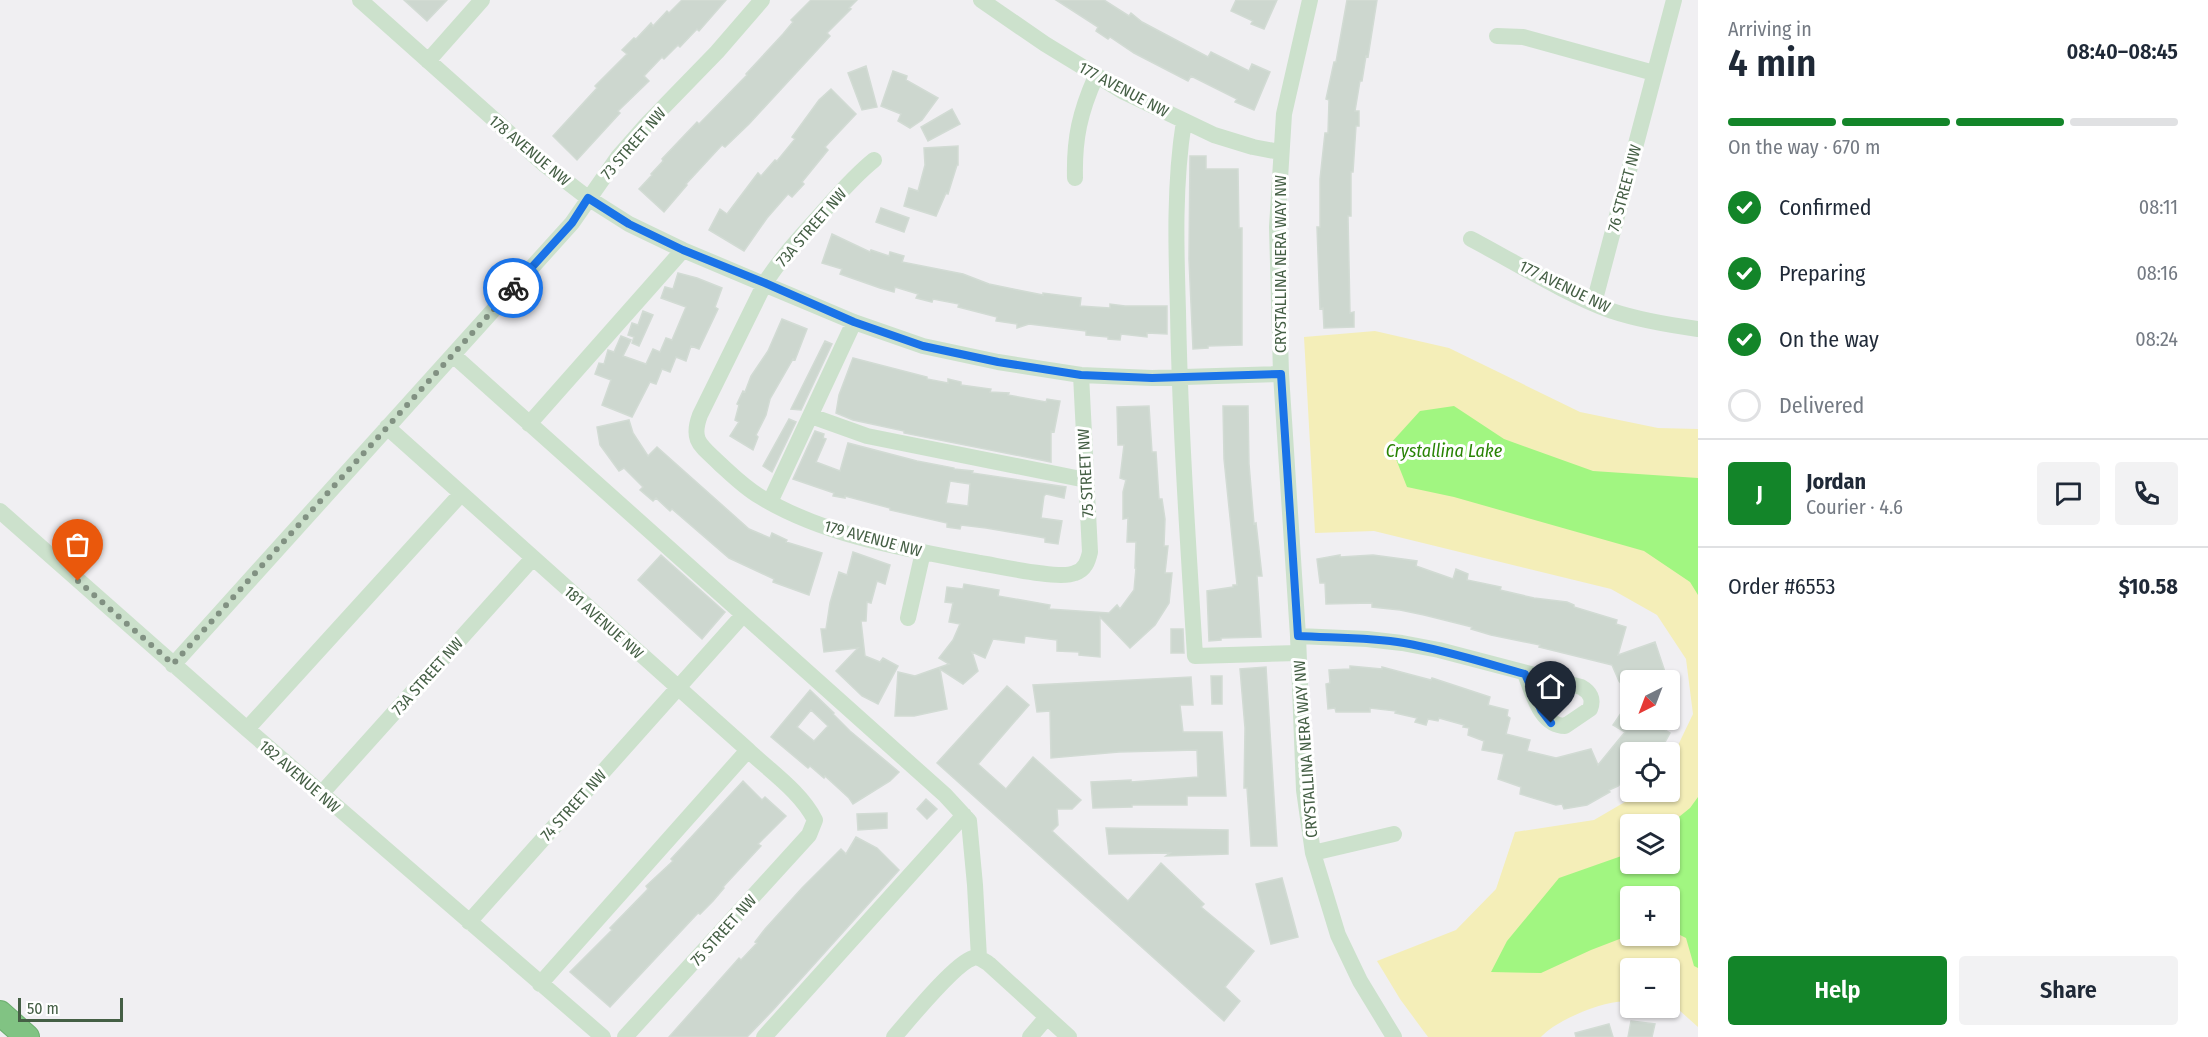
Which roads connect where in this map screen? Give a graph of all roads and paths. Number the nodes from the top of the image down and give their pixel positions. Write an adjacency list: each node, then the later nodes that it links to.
1 (360, 0): 8 (street, 178 AVENUE NW)
2 (482, 0): 8 (street)
3 (762, 0): 15 (street, 73 STREET NW)
4 (981, 0): 10 (street, 177 AVENUE NW)
5 (1310, 0): 12 (street, CRYSTALLINA NERA WAY NW)
6 (1674, 0): 9 (street, 76 STREET NW)
7 (1497, 36): 9 (street)
8 (428, 61): 15 (street, 178 AVENUE NW)
9 (1654, 73): 19 (street, 76 STREET NW)
10 (1096, 76): 11 (street, 177 AVENUE NW); 14 (street)
11 (1184, 121): 12 (street, 177 AVENUE NW); 25 (street)
12 (1280, 152): 23 (street, CRYSTALLINA NERA WAY NW)
13 (874, 160): 18 (street, 73A STREET NW)
14 (1075, 178)
15 (588, 198): 17 (street, 178 AVENUE NW); 22 (street, 73 STREET NW)
16 (1471, 239): 19 (street, 177 AVENUE NW)
17 (683, 250): 18 (street, 178 AVENUE NW); 27 (street)
18 (765, 283): 20 (street, 178 AVENUE NW); 29 (street, 73A STREET NW)
19 (1594, 303): 21 (street, 177 AVENUE NW)
20 (854, 322): 24 (street, 178 AVENUE NW); 26 (street)
21 (1698, 329)
22 (453, 355): 27 (street); 28 (street, 73 STREET NW)
23 (1281, 374): 25 (street, 178 AVENUE NW); 39 (street, CRYSTALLINA NERA WAY NW)
24 (1081, 375): 25 (street, 178 AVENUE NW); 30 (street, 75 STREET NW)
25 (1179, 378): 40 (street)
26 (811, 416): 30 (street); 32 (street)
27 (529, 424): 37 (street)
28 (387, 428): 31 (street, 181 AVENUE NW); 41 (street, 73 STREET NW)
29 (695, 432): 32 (street, 179 AVENUE NW)
30 (1086, 480): 36 (street, 75 STREET NW)
31 (461, 494): 35 (street, 181 AVENUE NW); 44 (street)
32 (770, 502): 34 (street, 179 AVENUE NW)
33 (0, 511): 41 (street, 182 AVENUE NW)
34 (923, 552): 36 (street, 179 AVENUE NW); 38 (street)
35 (533, 558): 43 (street, 181 AVENUE NW); 46 (street, 73A STREET NW)
36 (1082, 569)
37 (743, 615): 43 (street, 74 STREET NW); 47 (street)
38 (908, 618)
39 (1298, 636): 40 (street, CRYSTALLINA NERA WAY NW); 42 (street)
40 (1298, 653): 50 (street, CRYSTALLINA NERA WAY NW)
41 (173, 664): 44 (street, 182 AVENUE NW)
42 (1525, 674)
43 (677, 687): 45 (street, 181 AVENUE NW); 51 (street, 74 STREET NW)
44 (247, 729): 46 (street, 182 AVENUE NW)
45 (748, 750): 48 (street, 181 AVENUE NW); 53 (street)
46 (321, 794): 51 (street, 182 AVENUE NW)
47 (964, 815): 52 (street); 59 (street)
48 (815, 820): 58 (street, 75 STREET NW)
49 (1394, 834): 50 (street, CRYSTALLINA NERA WAY NW)
50 (1313, 853): 63 (street, CRYSTALLINA NERA WAY NW)
51 (469, 922): 53 (street, 182 AVENUE NW)
52 (976, 958): 55 (street); 60 (street)
53 (540, 984): 57 (street, 182 AVENUE NW)
54 (0, 1013): 56 (highway)
55 (1047, 1017): 61 (street); 62 (street)
56 (27, 1037)
57 (603, 1037)
58 (625, 1037)
59 (764, 1037)
60 (894, 1037)
61 (1030, 1037)
62 (1069, 1037)
63 (1394, 1037)

